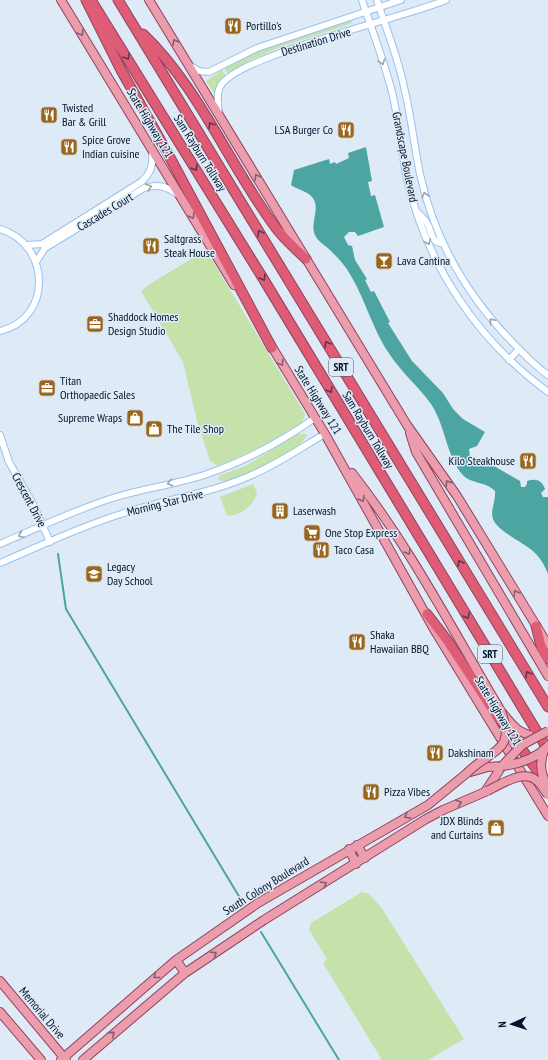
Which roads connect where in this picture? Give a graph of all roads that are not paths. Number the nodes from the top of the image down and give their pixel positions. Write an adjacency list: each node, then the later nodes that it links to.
1 (61, 0): 17 (main road, State Highway 121, one-way to 17)
2 (86, 0): 27 (highway)
3 (91, 0): 51 (highway, Sam Rayburn Tollway / SRT, one-way to 51)
4 (118, 0): 14 (highway, Sam Rayburn Tollway / SRT)
5 (149, 0): 15 (main road, one-way to 5)
6 (362, 0): 11 (street, Grandscape Boulevard)
7 (376, 0): 10 (street, Grandscape Boulevard)
8 (401, 0): 10 (street, Destination Drive)
9 (446, 0): 12 (street, Destination Drive)
10 (379, 7): 11 (street, Destination Drive); 12 (street, Grandscape Boulevard)
11 (366, 12): 13 (street, Grandscape Boulevard); 15 (street, Destination Drive)
12 (384, 21): 13 (street, Destination Drive); 21 (street, Grandscape Boulevard, one-way to 12)
13 (370, 25): 16 (street, Destination Drive); 19 (street, Grandscape Boulevard, one-way to 19)
14 (134, 26): 23 (highway, one-way to 14); 47 (highway, Sam Rayburn Tollway / SRT, one-way to 14)
15 (188, 65): 16 (main road)
16 (219, 114): 23 (main road, one-way to 16)
17 (151, 149): 18 (main road, State Highway 121); 22 (street, Cascades Court)
18 (181, 197): 24 (street, Cascades Court, one-way to 18); 27 (main road, State Highway 121, one-way to 27)
19 (416, 211): 21 (street); 29 (street, Grandscape Boulevard, one-way to 29)
20 (0, 229): 22 (street)
21 (443, 243): 28 (street, Grandscape Boulevard, one-way to 21)
22 (27, 245): 24 (street)
23 (306, 259): 33 (main road)
24 (36, 262): 25 (street)
25 (3, 330): 26 (street)
26 (0, 336)
27 (272, 348): 32 (main road, State Highway 121, one-way to 32)
28 (519, 349): 29 (street); 30 (street, Grandscape Boulevard)
29 (509, 360): 31 (street, Grandscape Boulevard)
30 (548, 375)
31 (548, 392)
32 (316, 418): 34 (main road, State Highway 121); 38 (street, Morning Star Drive, one-way to 38)
33 (407, 425): 43 (main road, one-way to 33); 45 (main road)
34 (325, 434): 37 (main road, State Highway 121); 39 (street, Morning Star Drive)
35 (0, 435): 36 (street, Crescent Drive)
36 (2, 450): 38 (street, Crescent Drive)
37 (336, 452): 42 (main road, State Highway 121, one-way to 42); 48 (main road, one-way to 48)
38 (44, 526): 39 (street, Crescent Drive); 40 (street, Morning Star Drive, one-way to 40)
39 (50, 542): 41 (street, Morning Star Drive)
40 (0, 544)
41 (0, 563)
42 (427, 614): 54 (highway); 58 (main road, State Highway 121)
43 (536, 626): 44 (main road); 45 (highway)
44 (548, 645)
45 (543, 660): 46 (main road)
46 (548, 676)
47 (548, 707)
48 (501, 711): 50 (main road, bridge); 53 (main road, bridge)
49 (548, 731): 50 (main road, bridge)
50 (537, 737): 52 (main road, bridge)
51 (547, 749): 52 (main road, South Colony Boulevard, bridge); 55 (main road, bridge)
52 (502, 766): 53 (main road, South Colony Boulevard); 56 (main road)
53 (464, 775): 59 (main road, South Colony Boulevard, one-way to 59)
54 (548, 785)
55 (548, 788)
56 (487, 790): 57 (main road, bridge); 60 (main road, one-way to 56)
57 (548, 795)
58 (548, 816)
59 (353, 847): 60 (main road); 61 (main road); 62 (main road, South Colony Boulevard)
60 (365, 858): 61 (main road)
61 (356, 864): 63 (main road, one-way to 61)
62 (176, 960): 63 (main road); 66 (main road, South Colony Boulevard, one-way to 66)
63 (185, 973): 68 (main road, one-way to 63)
64 (0, 981): 66 (main road, Memorial Drive)
65 (0, 1012): 67 (main road)
66 (63, 1059)
67 (41, 1060)
68 (83, 1060)

